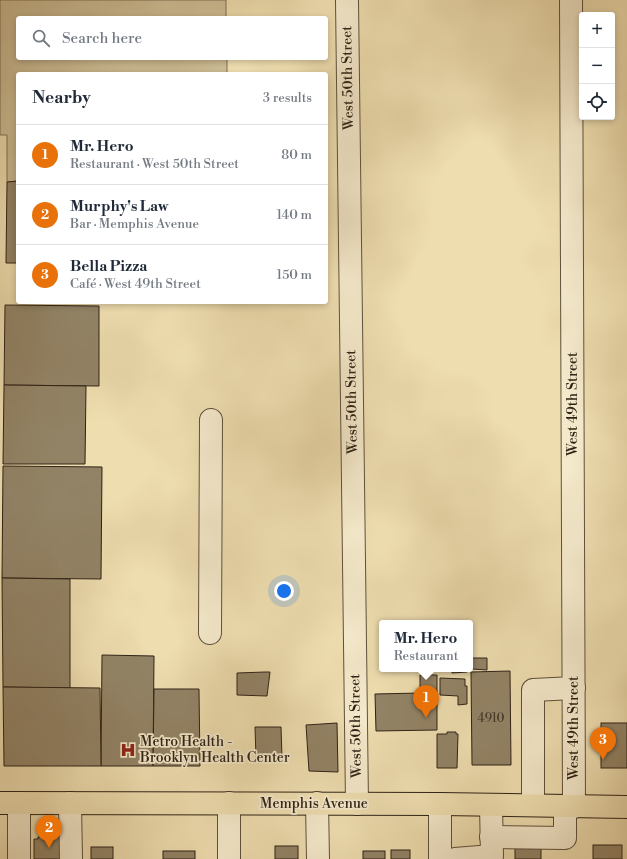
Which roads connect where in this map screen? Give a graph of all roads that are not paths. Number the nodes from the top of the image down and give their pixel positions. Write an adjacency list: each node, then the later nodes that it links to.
1 (347, 0): 10 (street, West 50th Street)
2 (572, 0): 5 (street, West 49th Street)
3 (211, 420): 4 (street)
4 (210, 633)
5 (574, 688): 13 (street); 14 (street, West 49th Street)
6 (10, 803): 7 (main road, Memphis Avenue); 17 (street)
7 (70, 803): 8 (main road, Memphis Avenue); 18 (street)
8 (229, 803): 9 (main road, Memphis Avenue); 19 (street)
9 (317, 804): 10 (main road, Memphis Avenue); 20 (street)
10 (357, 804): 11 (main road, Memphis Avenue)
11 (440, 804): 12 (main road, Memphis Avenue); 21 (street)
12 (490, 805): 13 (main road, Memphis Avenue); 16 (street)
13 (533, 805): 14 (main road, Memphis Avenue)
14 (569, 807): 15 (main road, Memphis Avenue); 16 (street, West 49th Street)
15 (627, 807)
16 (491, 837): 22 (street)
17 (19, 859)
18 (71, 859)
19 (229, 859)
20 (318, 859)
21 (440, 859)
22 (455, 859)

